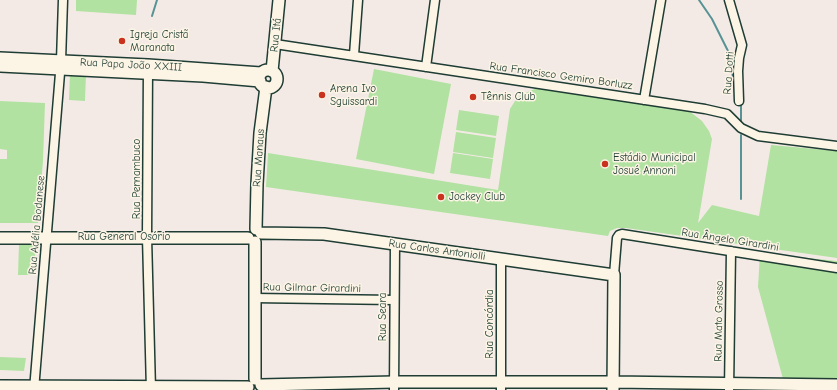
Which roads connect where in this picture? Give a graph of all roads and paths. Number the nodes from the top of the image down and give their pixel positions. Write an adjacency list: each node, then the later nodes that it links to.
1 (63, 0): 11 (street, Rua Adélia Bodanese)
2 (279, 0): 7 (street, Rua Itá)
3 (358, 0): 8 (street)
4 (435, 0): 13 (street)
5 (661, 0): 16 (street)
6 (729, 0): 17 (street, Rua Dotti)
7 (275, 44): 8 (street, Rua Francisco Gemiro Borluzz); 15 (street, Rua Itá)
8 (354, 55): 13 (street, Rua Francisco Gemiro Borluzz)
9 (0, 58): 10 (street, Rua Papa João XXIII)
10 (19, 63): 11 (street, Rua Papa João XXIII); 12 (street, Rua Papa João XXIII)
11 (61, 65): 14 (street, Rua Papa João XXIII); 20 (street, Rua Adélia Bodanese)
12 (0, 66)
13 (426, 67): 16 (street, Rua Francisco Gemiro Borluzz)
14 (148, 69): 15 (street, Rua Papa João XXIII); 21 (street, Rua Pernambuco)
15 (265, 78): 19 (street, Rua Manaus)
16 (644, 100): 18 (street, Rua Francisco Gemiro Borluzz)
17 (739, 101)
18 (837, 146)
19 (255, 236): 21 (street, Rua General Osório); 23 (street, Rua Carlos Antoniolli); 28 (street, Rua Manaus)
20 (47, 237): 21 (street, Rua General Osório); 22 (street, Rua General Osório); 37 (street, Rua Adélia Bodanese)
21 (147, 237): 38 (street, Rua Pernambuco)
22 (0, 238)
23 (395, 244): 25 (street, Rua Carlos Antoniolli); 29 (street, Rua Seara)
24 (731, 251): 26 (street, Rua Ângelo Girardini); 27 (street, Rua Ângelo Girardini); 36 (street, Rua Mato Grosso)
25 (501, 259): 27 (street, Rua Carlos Antoniolli); 34 (street, Rua Concórdia)
26 (837, 268)
27 (614, 275): 35 (street)
28 (254, 298): 29 (street, Rua Gilmar Girardini); 32 (street, Rua Manaus)
29 (394, 300): 33 (street, Rua Seara)
30 (837, 385): 36 (street)
31 (0, 386): 37 (street)
32 (254, 386): 33 (street); 38 (street)
33 (394, 386): 34 (street)
34 (501, 386): 35 (street)
35 (613, 386): 36 (street)
36 (729, 387)
37 (34, 388): 38 (street)
38 (151, 388)

